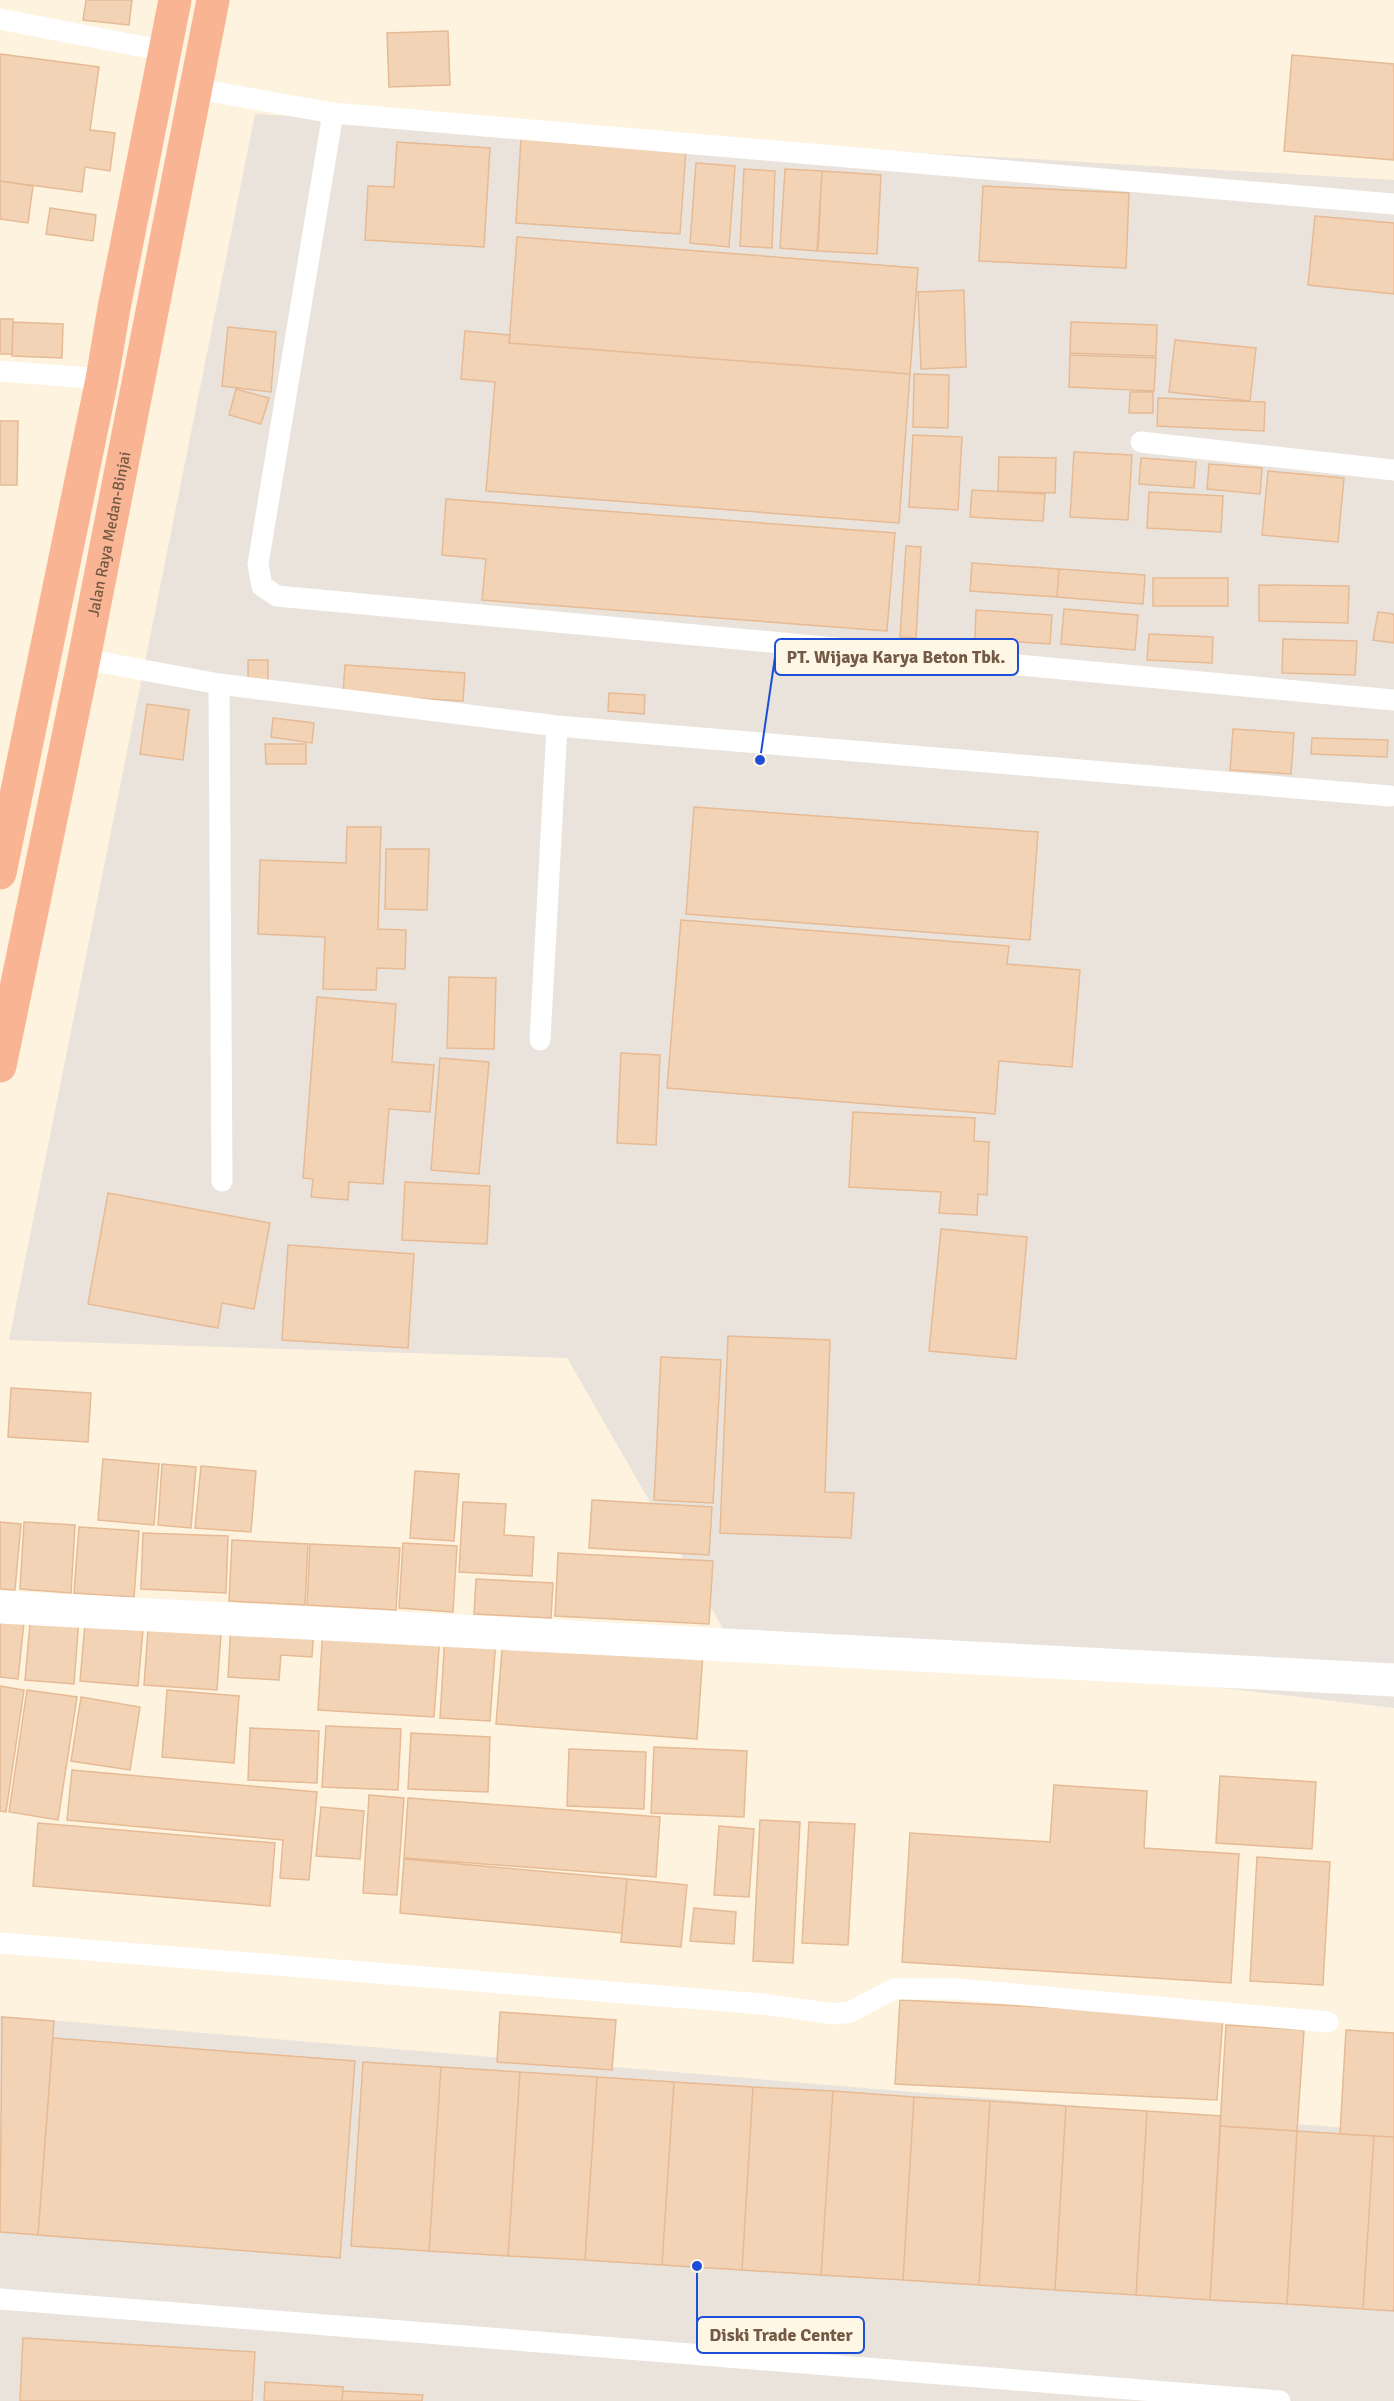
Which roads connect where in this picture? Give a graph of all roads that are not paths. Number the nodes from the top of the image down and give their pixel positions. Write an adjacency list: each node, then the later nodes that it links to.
1 (175, 0): 4 (highway)
2 (213, 0): 5 (highway, Jalan Raya Medan-Binjai)
3 (0, 19): 4 (lane)
4 (165, 51): 9 (highway)
5 (197, 89): 6 (lane); 12 (highway, Jalan Raya Medan-Binjai)
6 (333, 113): 7 (lane); 14 (lane)
7 (1394, 204)
8 (0, 371): 9 (lane)
9 (102, 379): 17 (highway)
10 (1141, 442): 11 (lane)
11 (1394, 470)
12 (84, 659): 13 (lane); 18 (highway, Jalan Raya Medan-Binjai)
13 (219, 684): 15 (lane); 22 (lane)
14 (1394, 700)
15 (557, 726): 16 (lane); 20 (lane)
16 (1390, 796)
17 (4, 834): 18 (street); 19 (highway)
18 (44, 843): 21 (highway, Jalan Raya Medan-Binjai)
19 (0, 873)
20 (540, 1040)
21 (0, 1066)
22 (222, 1181)
23 (0, 1607): 24 (street)
24 (1394, 1680)
25 (0, 1943): 26 (lane)
26 (1328, 2022)
27 (0, 2298): 28 (lane)
28 (1280, 2401)

